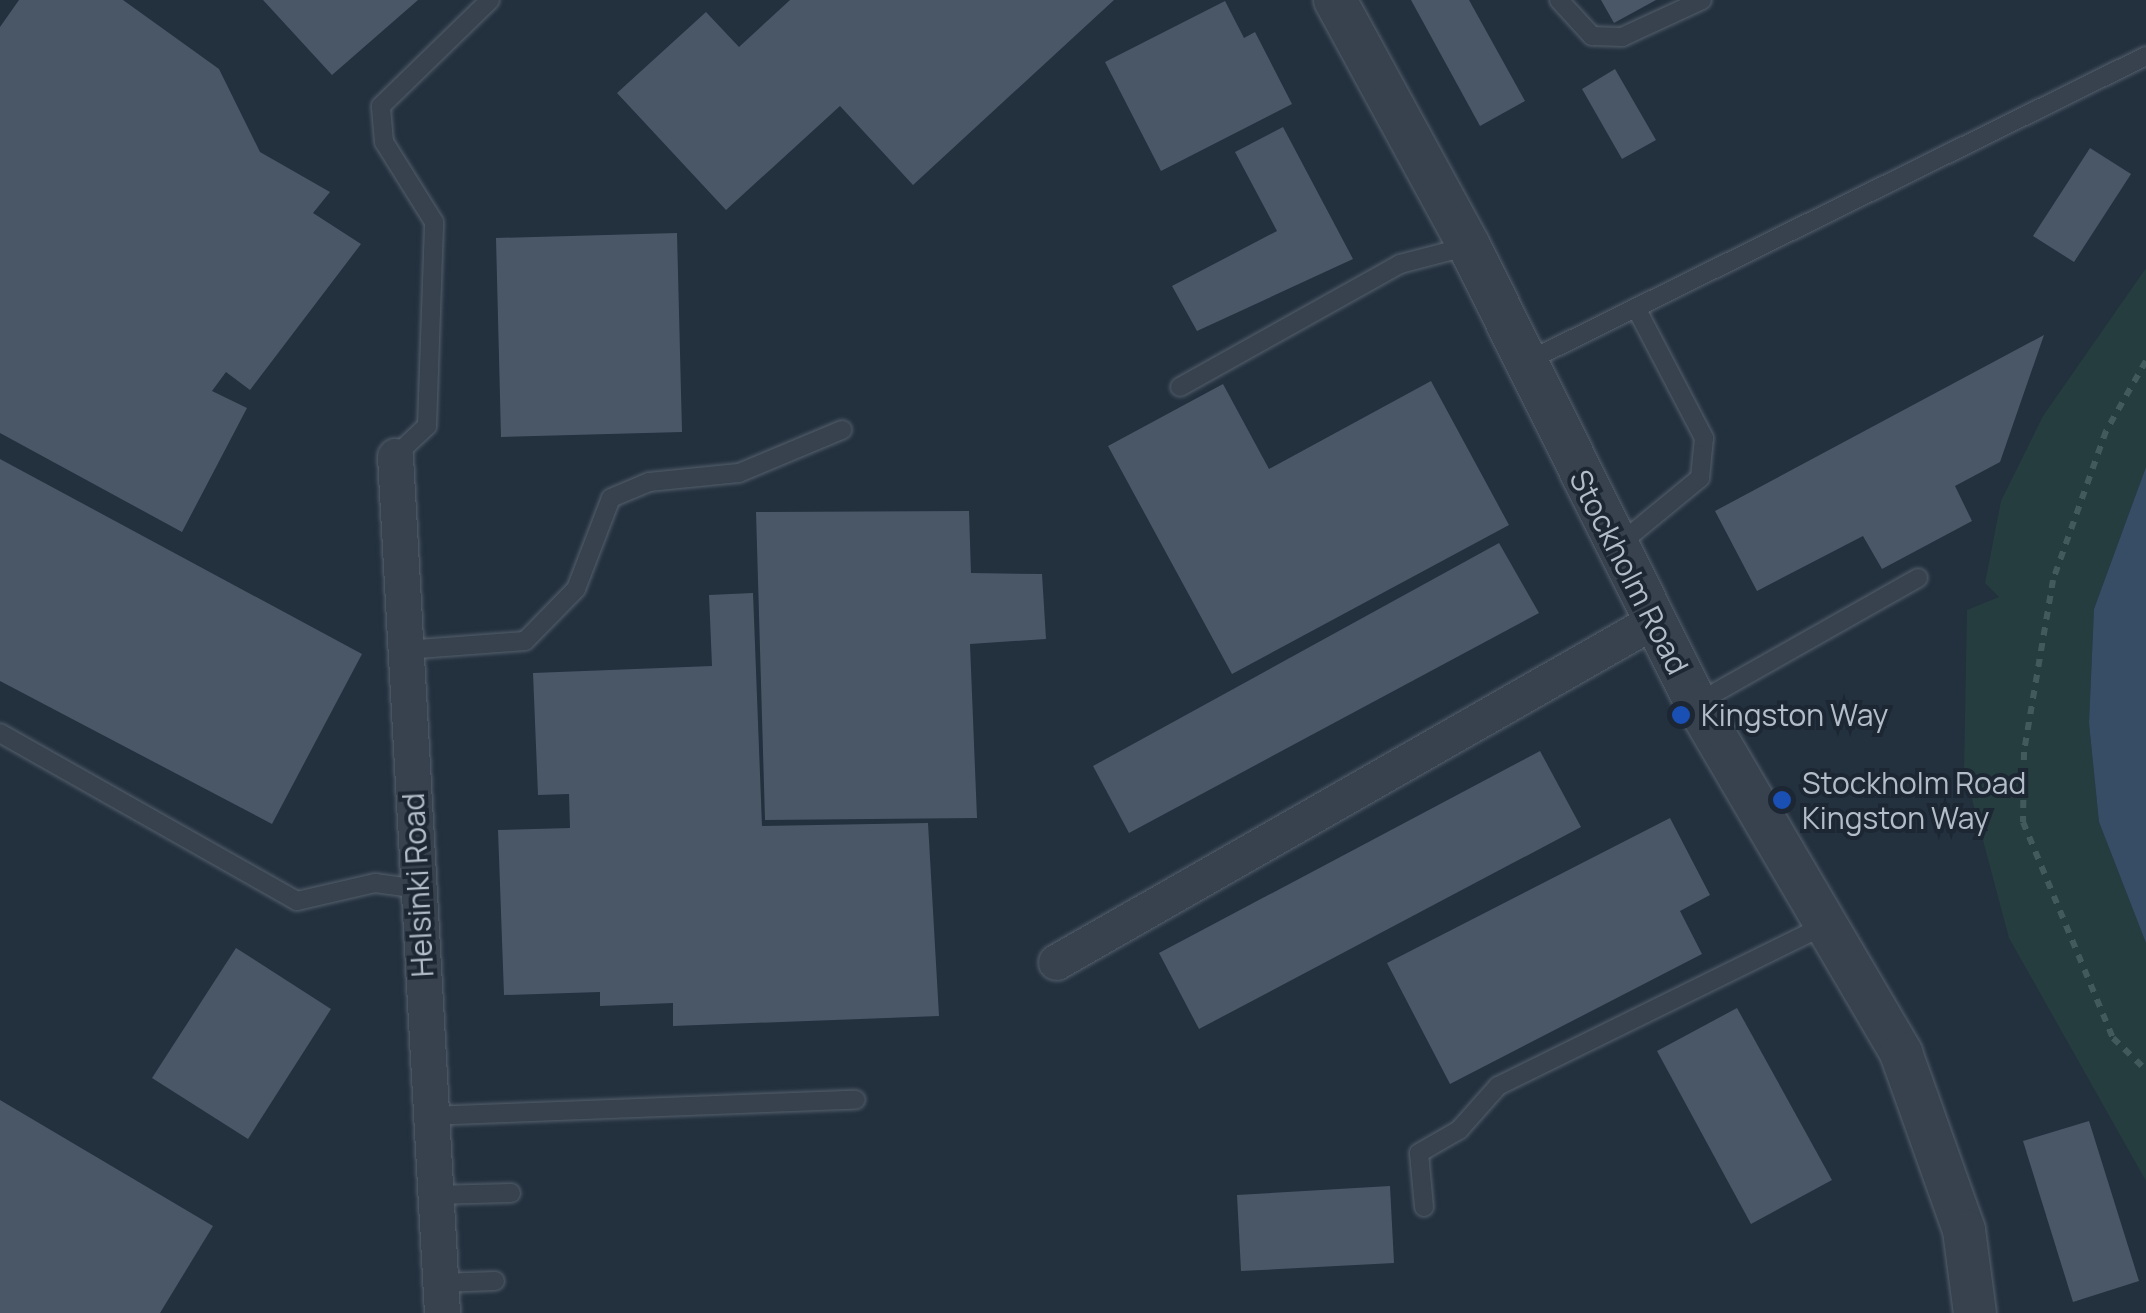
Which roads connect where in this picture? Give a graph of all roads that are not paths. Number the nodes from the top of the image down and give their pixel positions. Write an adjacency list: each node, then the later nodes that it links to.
1 (490, 0): 11 (lane)
2 (1559, 0): 3 (lane)
3 (1702, 0)
4 (1342, 2): 6 (street, Stockholm Road)
5 (2146, 56): 7 (lane)
6 (1469, 246): 8 (street, Stockholm Road); 9 (lane)
7 (1636, 308): 8 (lane); 12 (lane)
8 (1524, 363): 12 (street, Stockholm Road)
9 (1180, 386)
10 (842, 430): 15 (lane)
11 (394, 456): 15 (street, Helsinki Road)
12 (1616, 548): 14 (street, Stockholm Road)
13 (1918, 578): 16 (lane)
14 (1653, 620): 16 (street, Stockholm Road); 20 (street)
15 (405, 650): 18 (street, Helsinki Road)
16 (1696, 703): 19 (street, Stockholm Road)
17 (0, 733): 18 (lane)
18 (418, 888): 22 (street, Helsinki Road)
19 (1826, 925): 25 (lane); 28 (street, Stockholm Road)
20 (1056, 962)
21 (856, 1100): 22 (lane)
22 (431, 1116): 24 (street, Helsinki Road)
23 (511, 1192): 24 (lane)
24 (435, 1195): 27 (street, Helsinki Road)
25 (1424, 1207)
26 (494, 1281): 27 (lane)
27 (441, 1298)
28 (1975, 1313)

